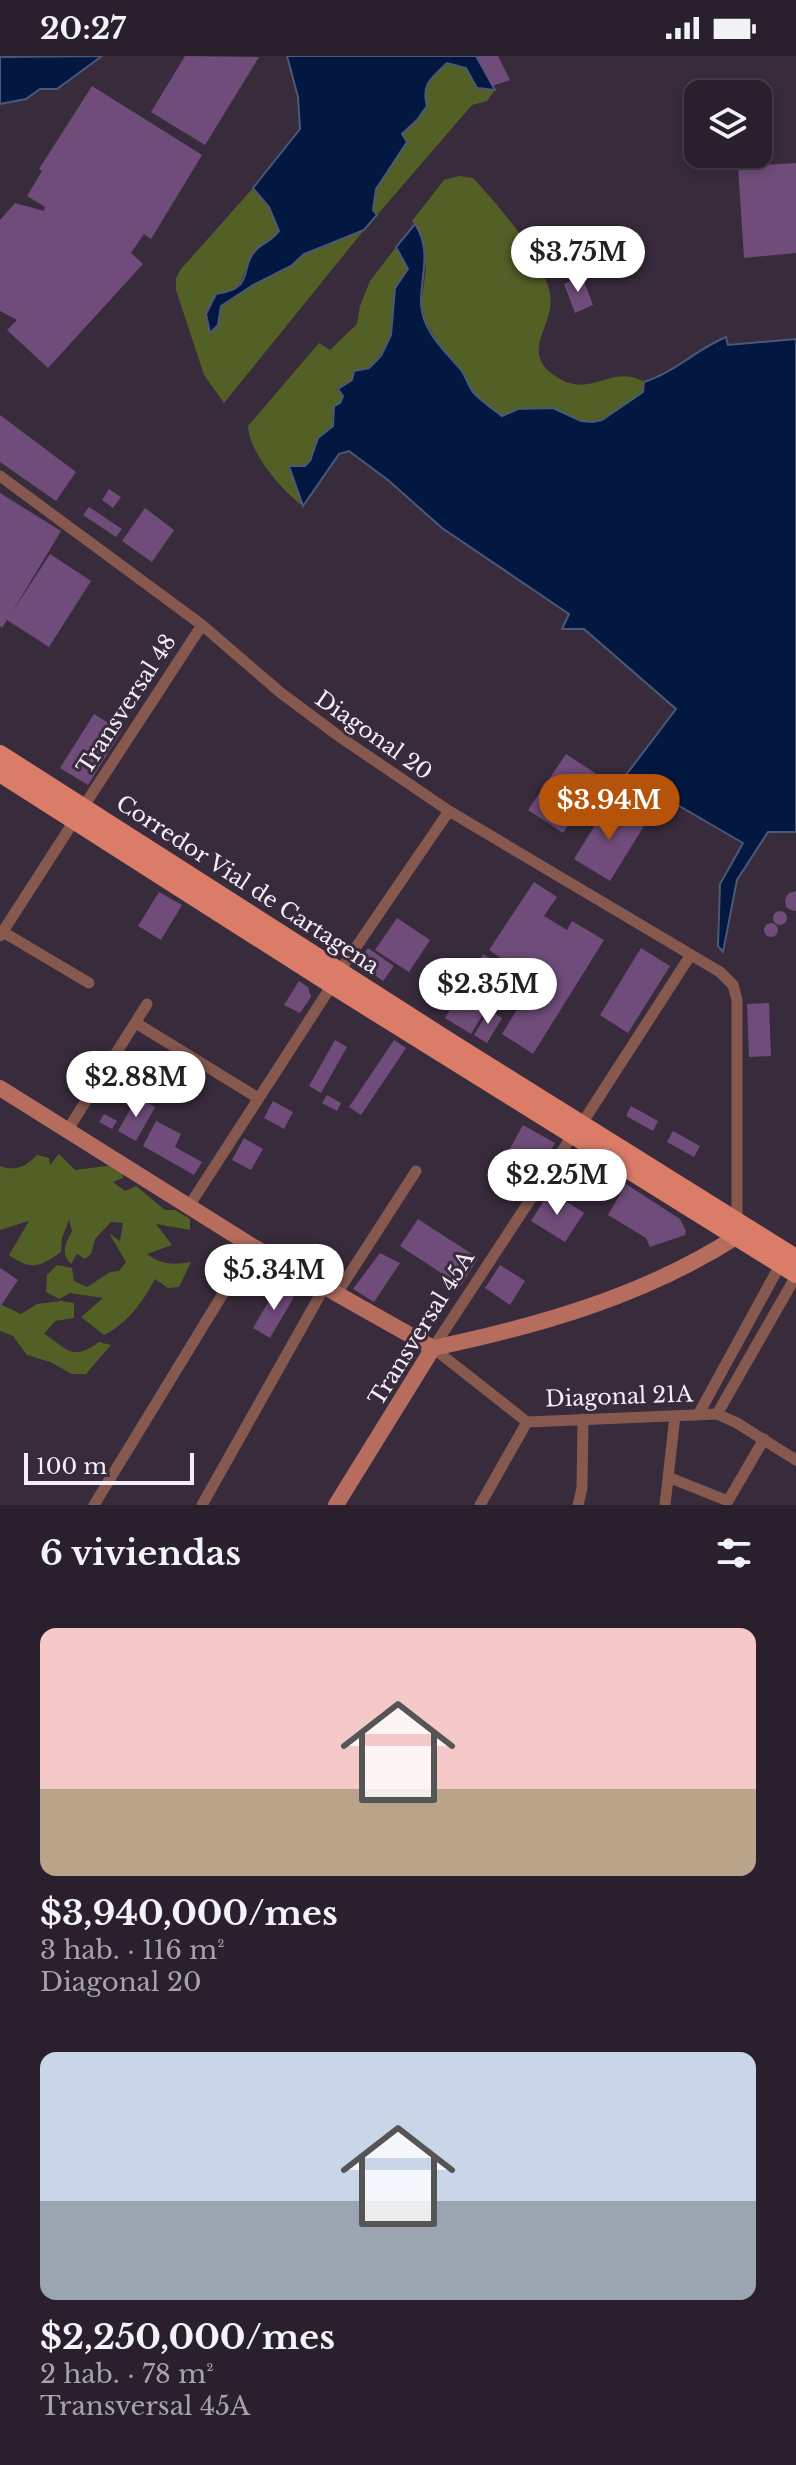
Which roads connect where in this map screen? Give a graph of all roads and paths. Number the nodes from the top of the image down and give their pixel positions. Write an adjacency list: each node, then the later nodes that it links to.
1 (0, 476): 2 (street, Diagonal 20)
2 (202, 625): 5 (street, Diagonal 20); 6 (street, Transversal 48)
3 (0, 754): 6 (main road, Corredor Vial de Cartagena)
4 (0, 773): 6 (main road, Corredor Vial de Cartagena)
5 (449, 811): 8 (street, Diagonal 20); 9 (street)
6 (79, 813): 7 (street, Transversal 48); 9 (main road, Corredor Vial de Cartagena)
7 (1, 934): 10 (street)
8 (690, 956): 15 (street, Transversal 45A); 19 (street, Diagonal 20)
9 (336, 978): 14 (street); 15 (main road, Corredor Vial de Cartagena)
10 (89, 983)
11 (147, 1004): 12 (street)
12 (136, 1023): 14 (street); 16 (street)
13 (0, 1088): 16 (street, Diagonal 21A)
14 (258, 1098): 18 (street)
15 (577, 1130): 19 (main road, Corredor Vial de Cartagena); 23 (street, Transversal 45A)
16 (67, 1131): 18 (street, Diagonal 21A)
17 (416, 1171): 22 (street)
18 (189, 1206): 20 (street, Diagonal 21A)
19 (736, 1229): 21 (main road, Corredor Vial de Cartagena); 23 (street)
20 (252, 1246): 22 (street, Diagonal 21A); 32 (street)
21 (792, 1268): 24 (street); 25 (street)
22 (330, 1291): 23 (street, Diagonal 21A); 33 (street)
23 (433, 1348): 28 (street, Diagonal 21A); 34 (street, Transversal 45A)
24 (717, 1414): 25 (street, Diagonal 21A); 29 (street, Diagonal 21A)
25 (698, 1415): 26 (street, Diagonal 21A)
26 (675, 1416): 27 (street, Diagonal 21A); 31 (street)
27 (583, 1419): 28 (street, Diagonal 21A); 36 (street)
28 (527, 1422): 35 (street)
29 (764, 1439): 30 (street, Diagonal 21A); 31 (street)
30 (796, 1460)
31 (668, 1477): 37 (street)
32 (94, 1505)
33 (202, 1505)
34 (336, 1505)
35 (480, 1505)
36 (578, 1505)
37 (665, 1505)

